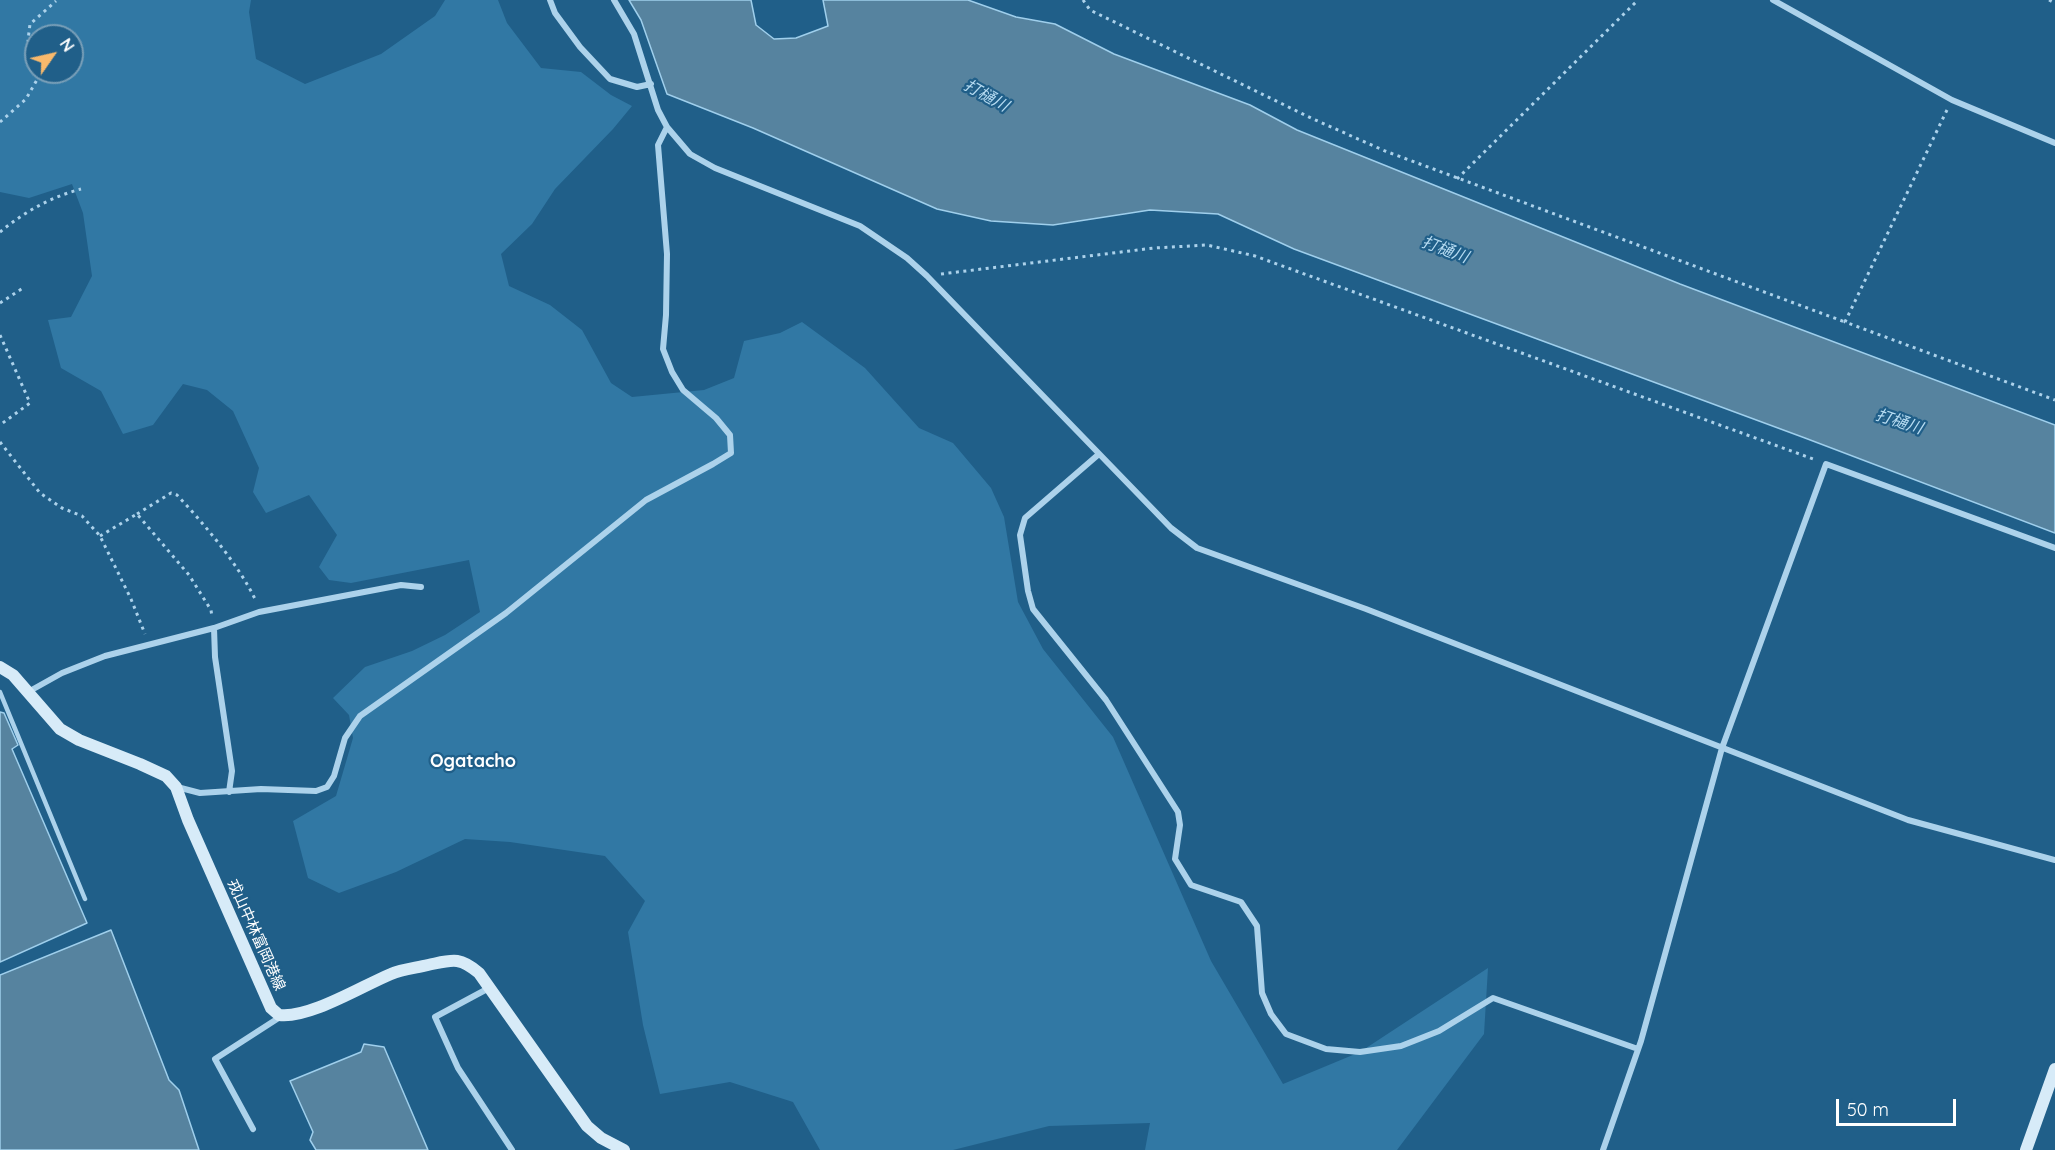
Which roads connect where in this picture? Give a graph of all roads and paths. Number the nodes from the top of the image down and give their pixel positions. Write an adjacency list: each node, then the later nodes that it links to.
1 (550, 0): 11 (street)
2 (614, 0): 11 (street)
3 (1083, 0): 16 (path)
4 (1638, 0): 16 (path)
5 (1773, 0): 12 (street)
6 (2049, 0): 8 (path)
7 (56, 1): 9 (path)
8 (2055, 3)
9 (30, 24)
10 (35, 84): 13 (path)
11 (651, 84): 14 (street)
12 (1952, 100): 15 (street); 22 (path)
13 (0, 122)
14 (667, 127): 19 (street); 41 (street)
15 (2055, 143)
16 (1457, 179): 22 (path)
17 (81, 189): 18 (path)
18 (0, 231)
19 (927, 276): 27 (street); 28 (path)
20 (23, 288): 21 (path)
21 (0, 303)
22 (1845, 322): 24 (path)
23 (0, 335): 25 (path)
24 (2055, 400)
25 (0, 425)
26 (0, 442): 30 (path)
27 (1099, 454): 39 (street); 46 (street)
28 (1826, 464): 31 (street); 39 (street)
29 (137, 513): 30 (path); 33 (path); 34 (path)
30 (100, 536): 35 (path)
31 (2055, 548)
32 (422, 587): 33 (street)
33 (259, 612): 34 (street)
34 (214, 628): 35 (street); 41 (street)
35 (148, 645): 38 (street)
36 (0, 667): 38 (main road)
37 (0, 692): 43 (lane)
38 (28, 692): 40 (main road)
39 (1722, 748): 42 (street); 46 (street)
40 (176, 787): 41 (street); 45 (main road, 戎山中林富岡港線)
41 (229, 792)
42 (2055, 860)
43 (85, 899)
44 (489, 988): 45 (main road); 49 (street); 50 (main road)
45 (279, 1016): 48 (street)
46 (1638, 1048): 51 (street)
47 (2055, 1069): 52 (main road)
48 (252, 1129)
49 (512, 1150)
50 (624, 1150)
51 (1603, 1150)
52 (2026, 1150)

